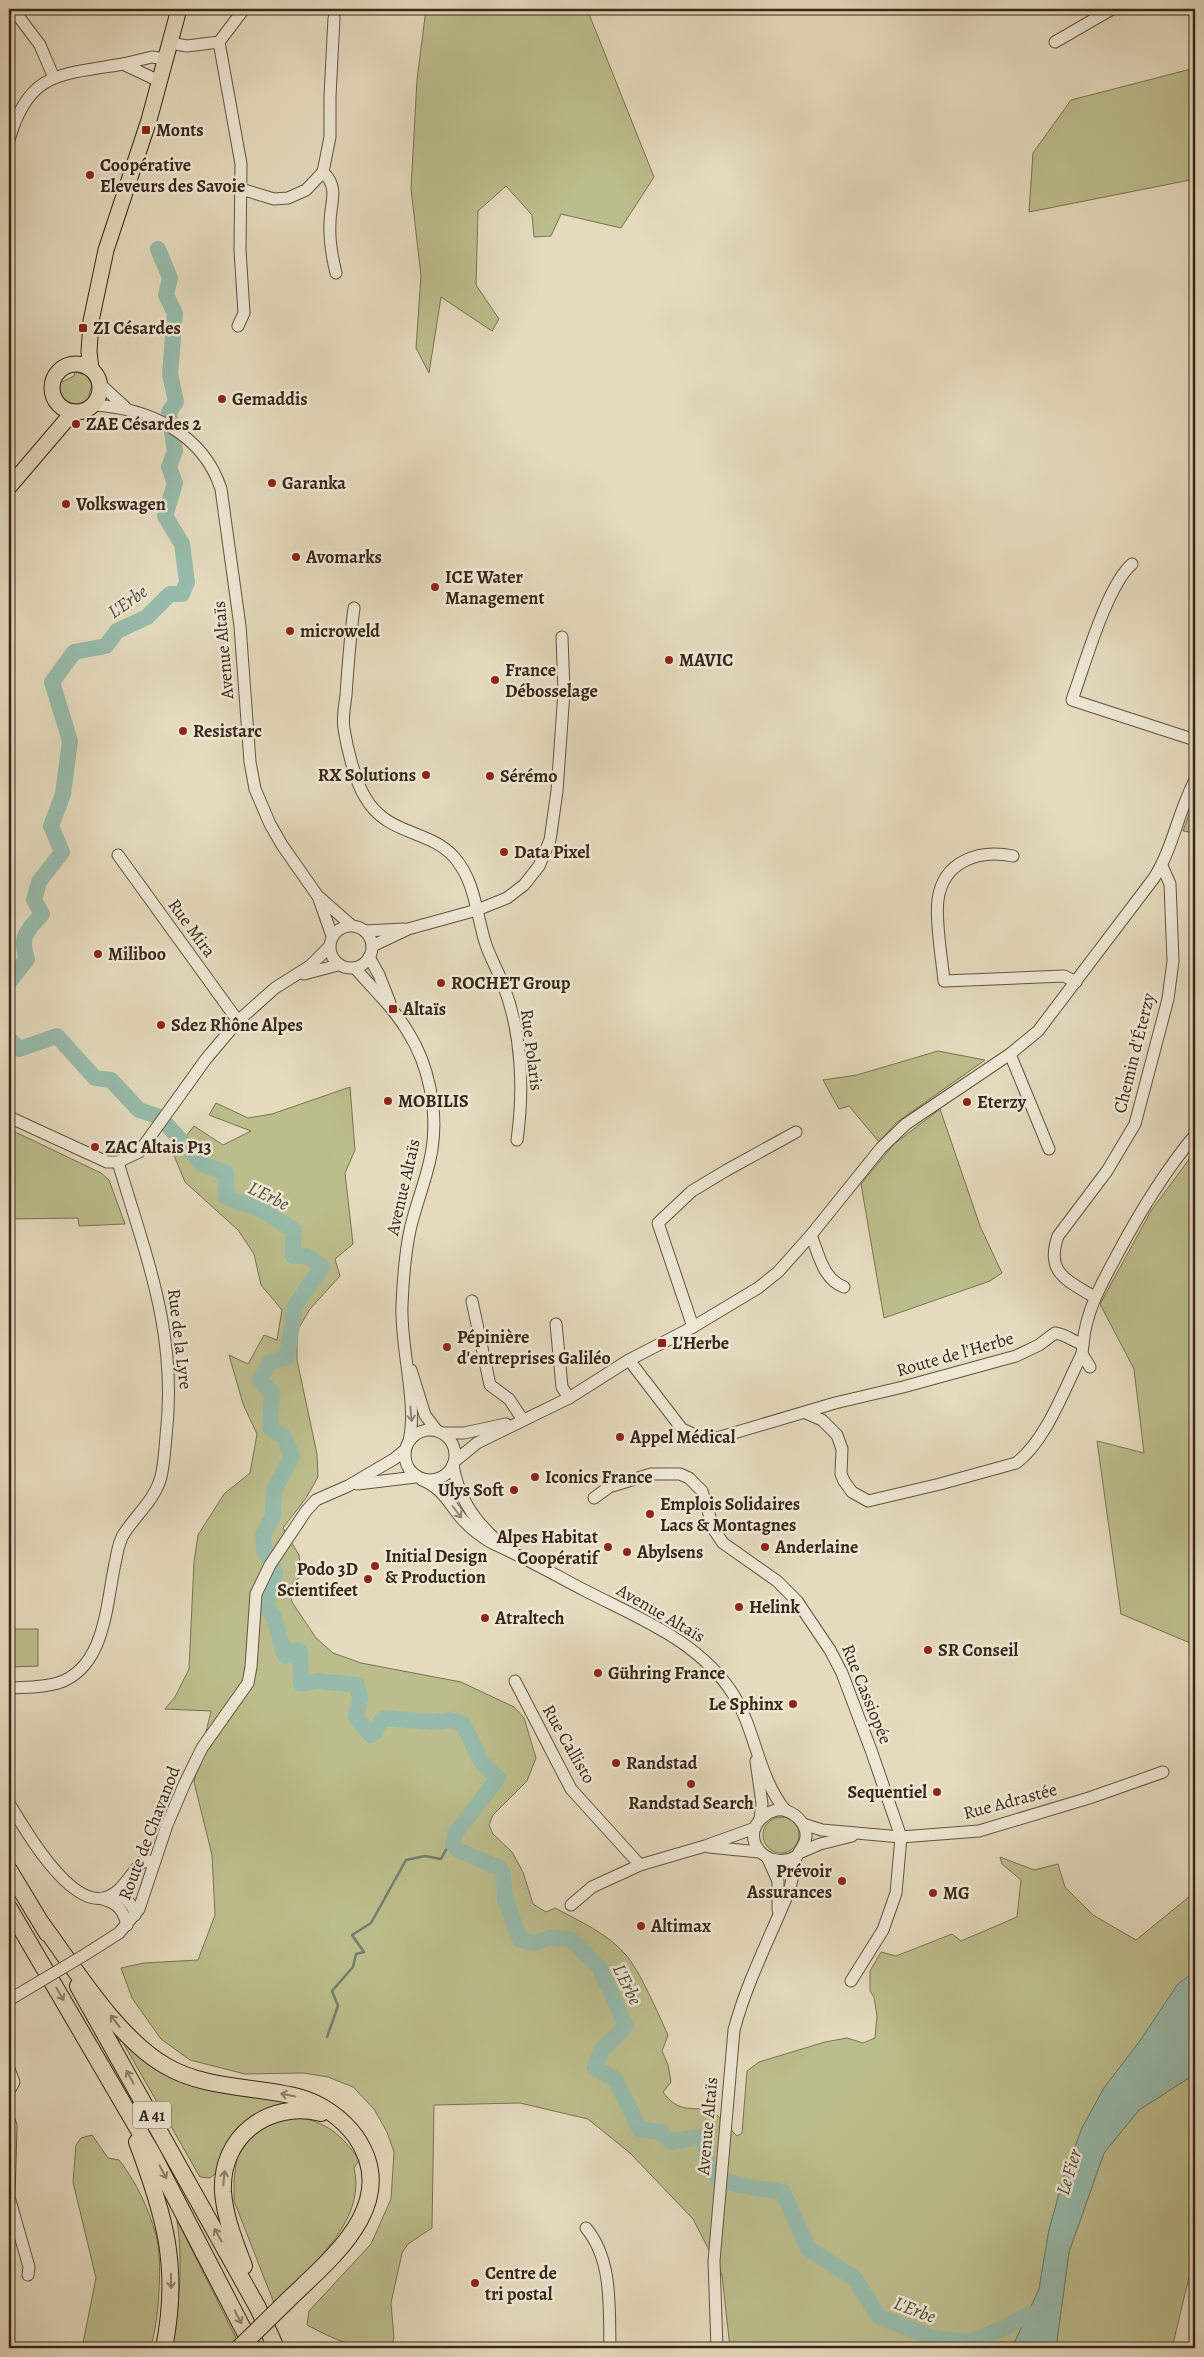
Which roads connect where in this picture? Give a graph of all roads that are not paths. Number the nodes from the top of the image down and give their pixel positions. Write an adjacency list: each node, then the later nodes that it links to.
1 (14, 9): 11 (street)
2 (179, 9): 8 (main road)
3 (244, 9): 6 (street)
4 (1112, 9): 7 (street)
5 (334, 18): 14 (street)
6 (219, 42): 8 (street); 15 (street)
7 (1055, 42)
8 (170, 43): 9 (main road)
9 (165, 60): 10 (street); 12 (main road)
10 (123, 64): 11 (street); 12 (street)
11 (54, 78): 13 (street)
12 (159, 81): 16 (main road)
13 (9, 140)
14 (323, 172): 15 (street); 17 (street)
15 (242, 189): 18 (street)
16 (106, 250): 19 (main road); 20 (main road)
17 (336, 273)
18 (238, 326)
19 (71, 364): 20 (main road); 22 (main road)
20 (91, 369): 21 (main road)
21 (100, 384): 23 (main road); 24 (street)
22 (56, 402): 25 (main road); 26 (main road)
23 (93, 404): 24 (street); 25 (main road)
24 (126, 408): 35 (street, Avenue Altaïs)
25 (73, 412): 26 (main road)
26 (9, 486)
27 (1132, 564): 30 (street)
28 (354, 608): 36 (street, Rue Polaris)
29 (562, 637): 36 (street)
30 (1195, 740)
31 (1195, 780): 34 (street)
32 (118, 855): 47 (street, Rue Mira)
33 (1013, 856): 45 (street)
34 (1162, 866): 45 (street); 57 (street, Chemin d'Éterzy)
35 (317, 895): 37 (street, Avenue Altaïs); 40 (street, Avenue Altaïs)
36 (477, 910): 38 (street); 52 (street, Rue Polaris)
37 (350, 925): 39 (street); 40 (street)
38 (408, 929): 39 (street); 41 (street)
39 (365, 930): 41 (street)
40 (331, 942): 42 (street); 44 (street)
41 (371, 952): 43 (street); 46 (street, Avenue Altaïs)
42 (338, 965): 43 (street); 44 (street)
43 (355, 968): 46 (street, Avenue Altaïs)
44 (295, 976): 47 (street)
45 (1076, 982): 48 (street)
46 (393, 1009): 62 (street, Avenue Altaïs)
47 (238, 1021): 54 (street)
48 (1010, 1054): 53 (street); 55 (street)
49 (9, 1117): 54 (street)
50 (796, 1132): 60 (street)
51 (1195, 1135): 57 (street)
52 (517, 1140)
53 (1050, 1149)
54 (118, 1162): 78 (street, Rue de la Lyre)
55 (811, 1235): 56 (street); 60 (street)
56 (844, 1287)
57 (1094, 1297): 61 (street)
58 (472, 1302): 69 (street)
59 (556, 1324): 65 (street)
60 (693, 1327): 63 (street)
61 (1083, 1349): 64 (street); 66 (street, Route de l'Herbe); 68 (street)
62 (404, 1352): 70 (street, Avenue Altaïs); 71 (street, Avenue Altaïs, one-way to 71)
63 (630, 1360): 65 (street); 67 (street, Route de l'Herbe)
64 (1090, 1367)
65 (569, 1398): 69 (street)
66 (835, 1403): 67 (street, Route de l'Herbe); 68 (street)
67 (806, 1413): 68 (street)
68 (822, 1420)
69 (519, 1421): 70 (street); 72 (street)
70 (440, 1432): 71 (street); 72 (street)
71 (407, 1445): 73 (street); 74 (street, Route de Chavanod)
72 (454, 1463): 73 (street); 76 (street, Avenue Altaïs)
73 (419, 1478): 74 (street, Route de Chavanod); 76 (street, Avenue Altaïs, one-way to 76)
74 (348, 1486): 91 (street, Route de Chavanod)
75 (594, 1498): 86 (street, Rue Cassiopée)
76 (507, 1550): 79 (street, Avenue Altaïs)
77 (515, 1681): 92 (street, Rue Callisto)
78 (9, 1688)
79 (755, 1749): 82 (street, Avenue Altaïs); 83 (street, Avenue Altaïs)
80 (1162, 1772): 86 (street, Rue Adrastée)
81 (9, 1803): 94 (street)
82 (786, 1811): 83 (street); 84 (street)
83 (758, 1823): 87 (street); 88 (street)
84 (803, 1824): 85 (street, Rue Adrastée); 89 (street)
85 (861, 1834): 86 (street, Rue Adrastée); 89 (street, Rue Adrastée)
86 (901, 1837): 101 (street)
87 (705, 1846): 88 (street); 92 (street)
88 (759, 1852): 90 (street)
89 (798, 1855): 90 (street); 97 (street, Avenue Altaïs)
90 (768, 1860): 97 (street, Avenue Altaïs)
91 (155, 1861): 94 (street); 98 (street, Route de Chavanod)
92 (640, 1865): 95 (street)
93 (9, 1870): 99 (highway, A 41)
94 (107, 1897): 98 (street); 100 (street)
95 (571, 1905)
96 (9, 1908): 105 (highway, A 41, one-way to 105)
97 (778, 1914): 117 (street, Avenue Altaïs)
98 (135, 1915): 100 (street, Route de Chavanod)
99 (42, 1924): 107 (highway, one-way to 99); 111 (highway, A 41, one-way to 99)
100 (127, 1925): 102 (street, Route de Chavanod, bridge)
101 (851, 1981)
102 (9, 2000)
103 (9, 2069): 104 (street)
104 (9, 2091)
105 (121, 2100): 112 (highway, one-way to 112); 114 (highway, A 41, one-way to 114)
106 (9, 2120): 108 (street)
107 (345, 2125): 111 (highway, one-way to 107); 113 (highway, bridge)
108 (9, 2197): 110 (street)
109 (586, 2228): 116 (street)
110 (28, 2275)
111 (258, 2308): 115 (highway, A 41)
112 (164, 2348)
113 (239, 2348)
114 (253, 2348)
115 (276, 2348)
116 (610, 2348)
117 (717, 2348)

